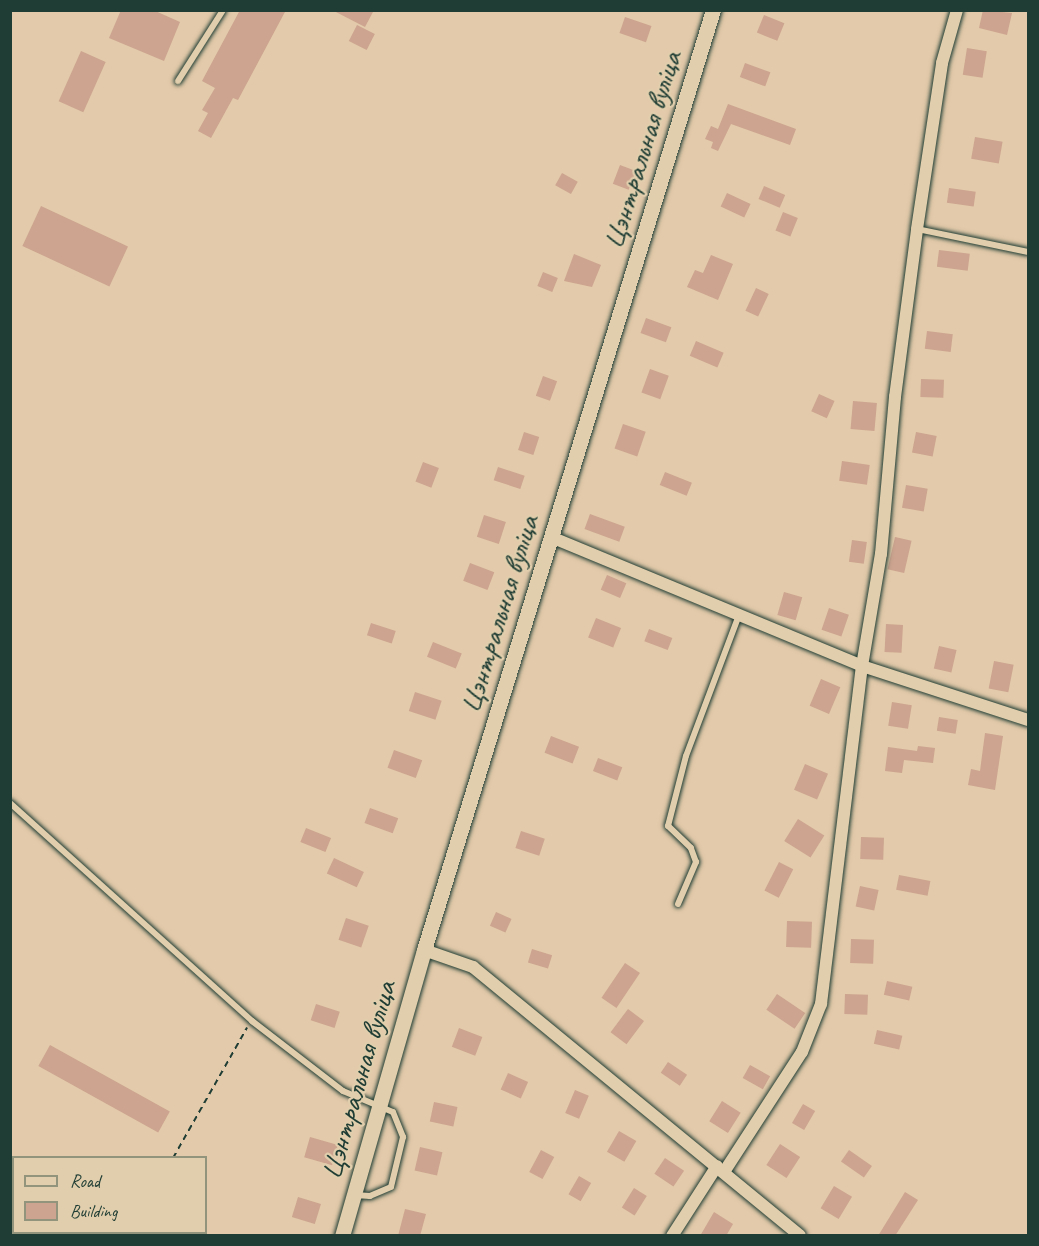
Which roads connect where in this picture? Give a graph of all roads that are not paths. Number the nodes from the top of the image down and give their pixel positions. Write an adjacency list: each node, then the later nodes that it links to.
1 (223, 10): 4 (lane)
2 (713, 10): 7 (street, Цэнтральная вуліца)
3 (957, 10): 5 (street)
4 (178, 81)
5 (917, 229): 6 (lane); 9 (street)
6 (1029, 252)
7 (551, 537): 8 (street); 13 (street, Цэнтральная вуліца)
8 (739, 615): 9 (street); 12 (lane)
9 (862, 666): 10 (street); 15 (street)
10 (1029, 720)
11 (10, 803): 14 (lane)
12 (678, 904)
13 (424, 950): 14 (street, Цэнтральная вуліца); 15 (street)
14 (379, 1107): 16 (street, Цэнтральная вуліца); 16 (lane)
15 (721, 1169): 18 (street); 19 (street)
16 (353, 1195): 17 (street, Цэнтральная вуліца)
17 (342, 1236)
18 (672, 1236)
19 (800, 1236)

